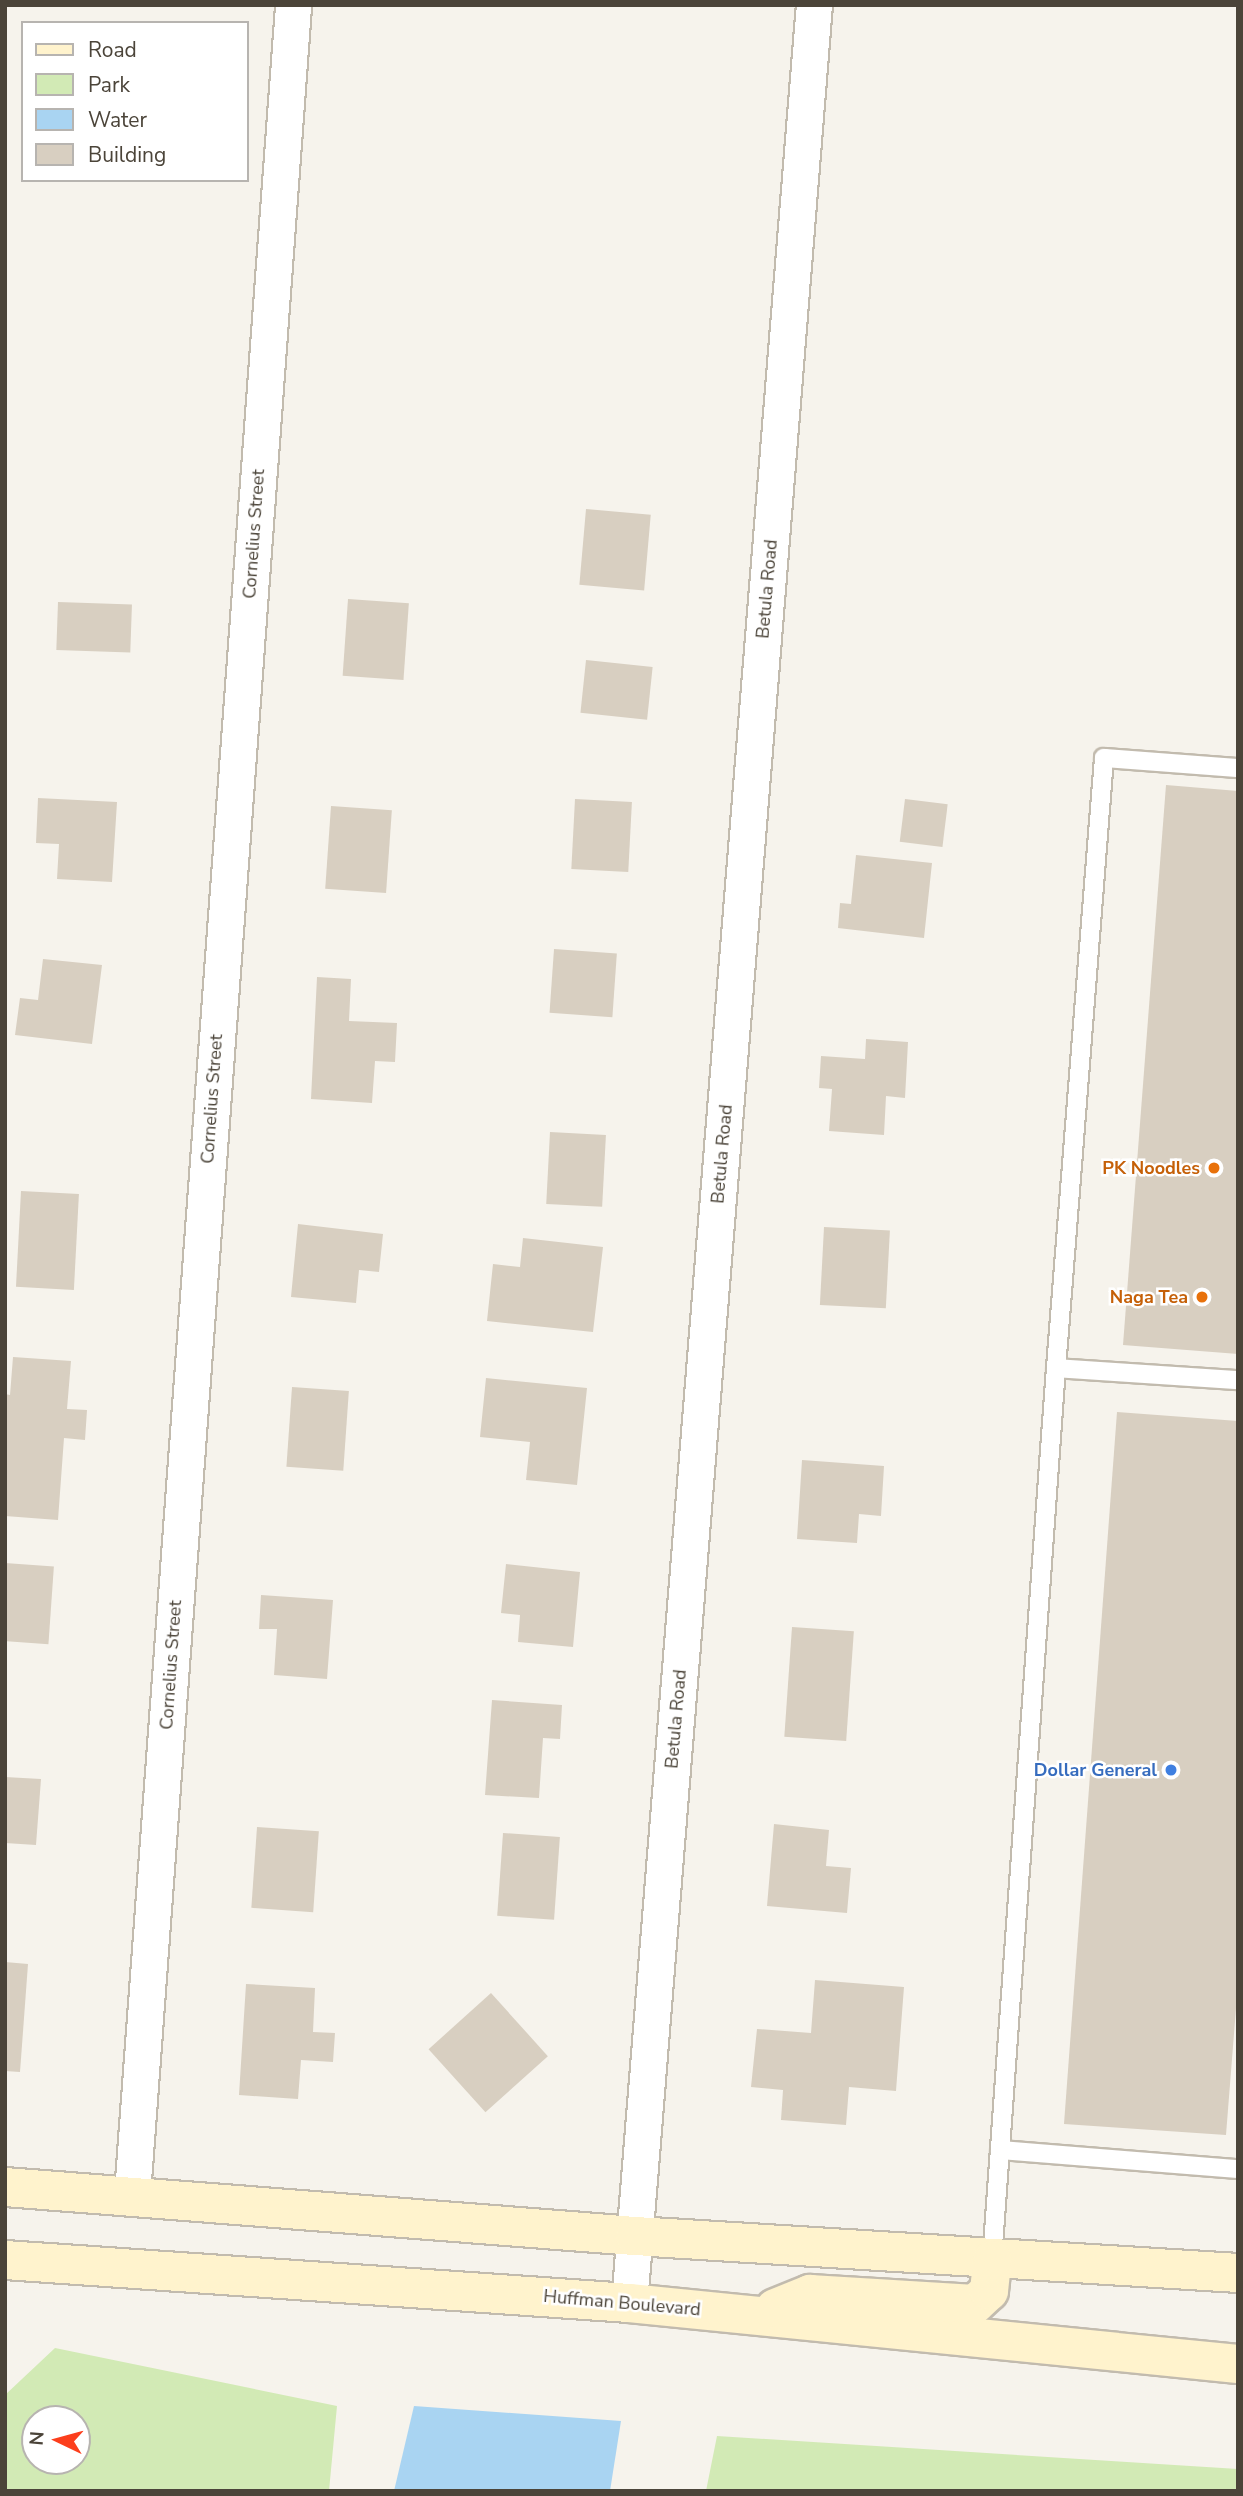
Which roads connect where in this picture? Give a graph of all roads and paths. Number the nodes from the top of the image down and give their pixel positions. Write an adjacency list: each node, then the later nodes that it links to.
1 (293, 5): 9 (street, Cornelius Street)
2 (814, 5): 10 (street, Betula Road)
3 (1238, 768): 4 (lane)
4 (1056, 1368): 5 (lane); 6 (lane)
5 (1238, 1380)
6 (1000, 2150): 7 (lane); 12 (lane)
7 (1238, 2169)
8 (5, 2187): 9 (street)
9 (132, 2193): 10 (street)
10 (635, 2236): 12 (street); 14 (street, Betula Road)
11 (5, 2260): 14 (street, Huffman Boulevard)
12 (992, 2260): 13 (street); 15 (street)
13 (1238, 2273)
14 (629, 2303): 15 (street, Huffman Boulevard)
15 (756, 2315): 16 (street, Huffman Boulevard)
16 (1238, 2364)

